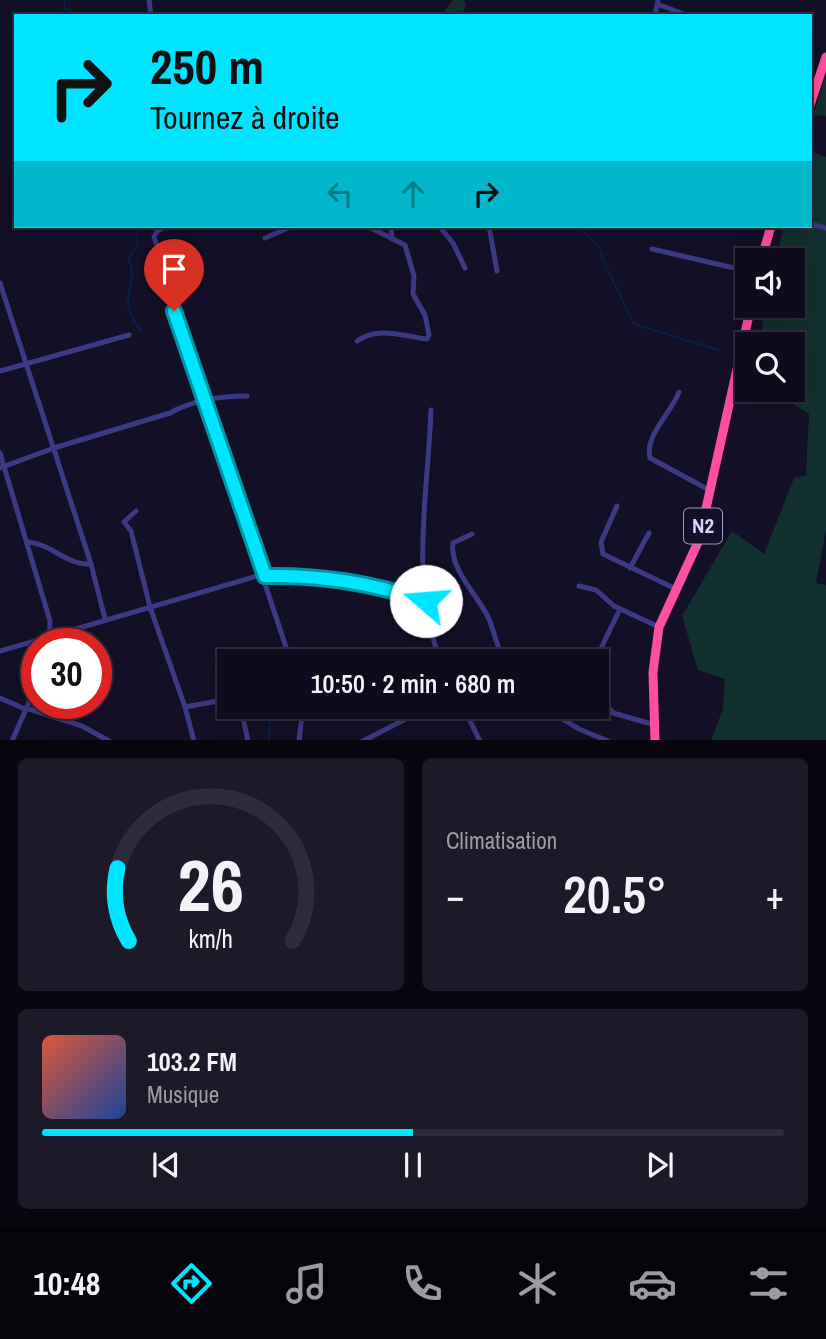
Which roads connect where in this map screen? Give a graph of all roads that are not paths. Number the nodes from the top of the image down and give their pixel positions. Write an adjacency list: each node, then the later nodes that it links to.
1 (658, 2): 2 (street)
2 (685, 14)
3 (826, 57): 4 (highway)
4 (812, 92)
5 (162, 228): 27 (street)
6 (288, 228): 12 (street)
7 (371, 228): 13 (street)
8 (391, 228): 13 (street)
9 (441, 228): 16 (street)
10 (489, 228): 18 (street)
11 (768, 228): 14 (highway)
12 (265, 238)
13 (392, 239): 22 (street)
14 (764, 248)
15 (652, 249): 17 (street)
16 (465, 268)
17 (735, 268)
18 (497, 271)
19 (0, 283): 23 (street)
20 (748, 318): 32 (highway, N2)
21 (129, 335): 23 (street)
22 (357, 341)
23 (25, 364): 24 (street); 29 (street)
24 (0, 371)
25 (679, 392): 32 (street)
26 (247, 396): 27 (street)
27 (203, 400): 29 (street); 40 (street)
28 (431, 410): 43 (street)
29 (54, 448): 31 (street); 38 (street)
30 (0, 453): 31 (street)
31 (2, 468): 37 (street)
32 (711, 491): 42 (highway, N2)
33 (617, 506): 39 (street)
34 (136, 510): 44 (street)
35 (649, 533): 39 (street)
36 (472, 534): 55 (street)
37 (28, 542): 38 (street); 48 (street)
38 (90, 564): 46 (street)
39 (630, 568): 42 (street)
40 (265, 576): 43 (street); 44 (street); 53 (street)
41 (579, 586): 45 (street)
42 (678, 590): 47 (highway, N2)
43 (426, 601): 54 (street)
44 (150, 607): 46 (street); 60 (street)
45 (620, 609): 47 (street); 51 (street)
46 (105, 619): 49 (street)
47 (659, 627): 69 (highway, N2)
48 (50, 628)
49 (81, 628)
50 (0, 642): 56 (street)
51 (602, 646)
52 (21, 647): 56 (street)
53 (287, 649)
54 (437, 649)
55 (498, 649)
56 (1, 651)
57 (0, 698): 59 (street)
58 (217, 702): 60 (street)
59 (21, 707)
60 (186, 707): 73 (street)
61 (609, 708): 69 (street)
62 (21, 719): 71 (street)
63 (59, 719): 72 (street)
64 (243, 719): 74 (street)
65 (302, 719): 75 (street)
66 (405, 719): 76 (street)
67 (469, 719): 70 (street)
68 (563, 719): 78 (street)
69 (655, 726): 79 (highway, N2)
70 (479, 739): 77 (street)
71 (12, 740)
72 (109, 740)
73 (194, 740)
74 (247, 740)
75 (299, 740)
76 (363, 740)
77 (471, 740)
78 (608, 740)
79 (655, 740)

